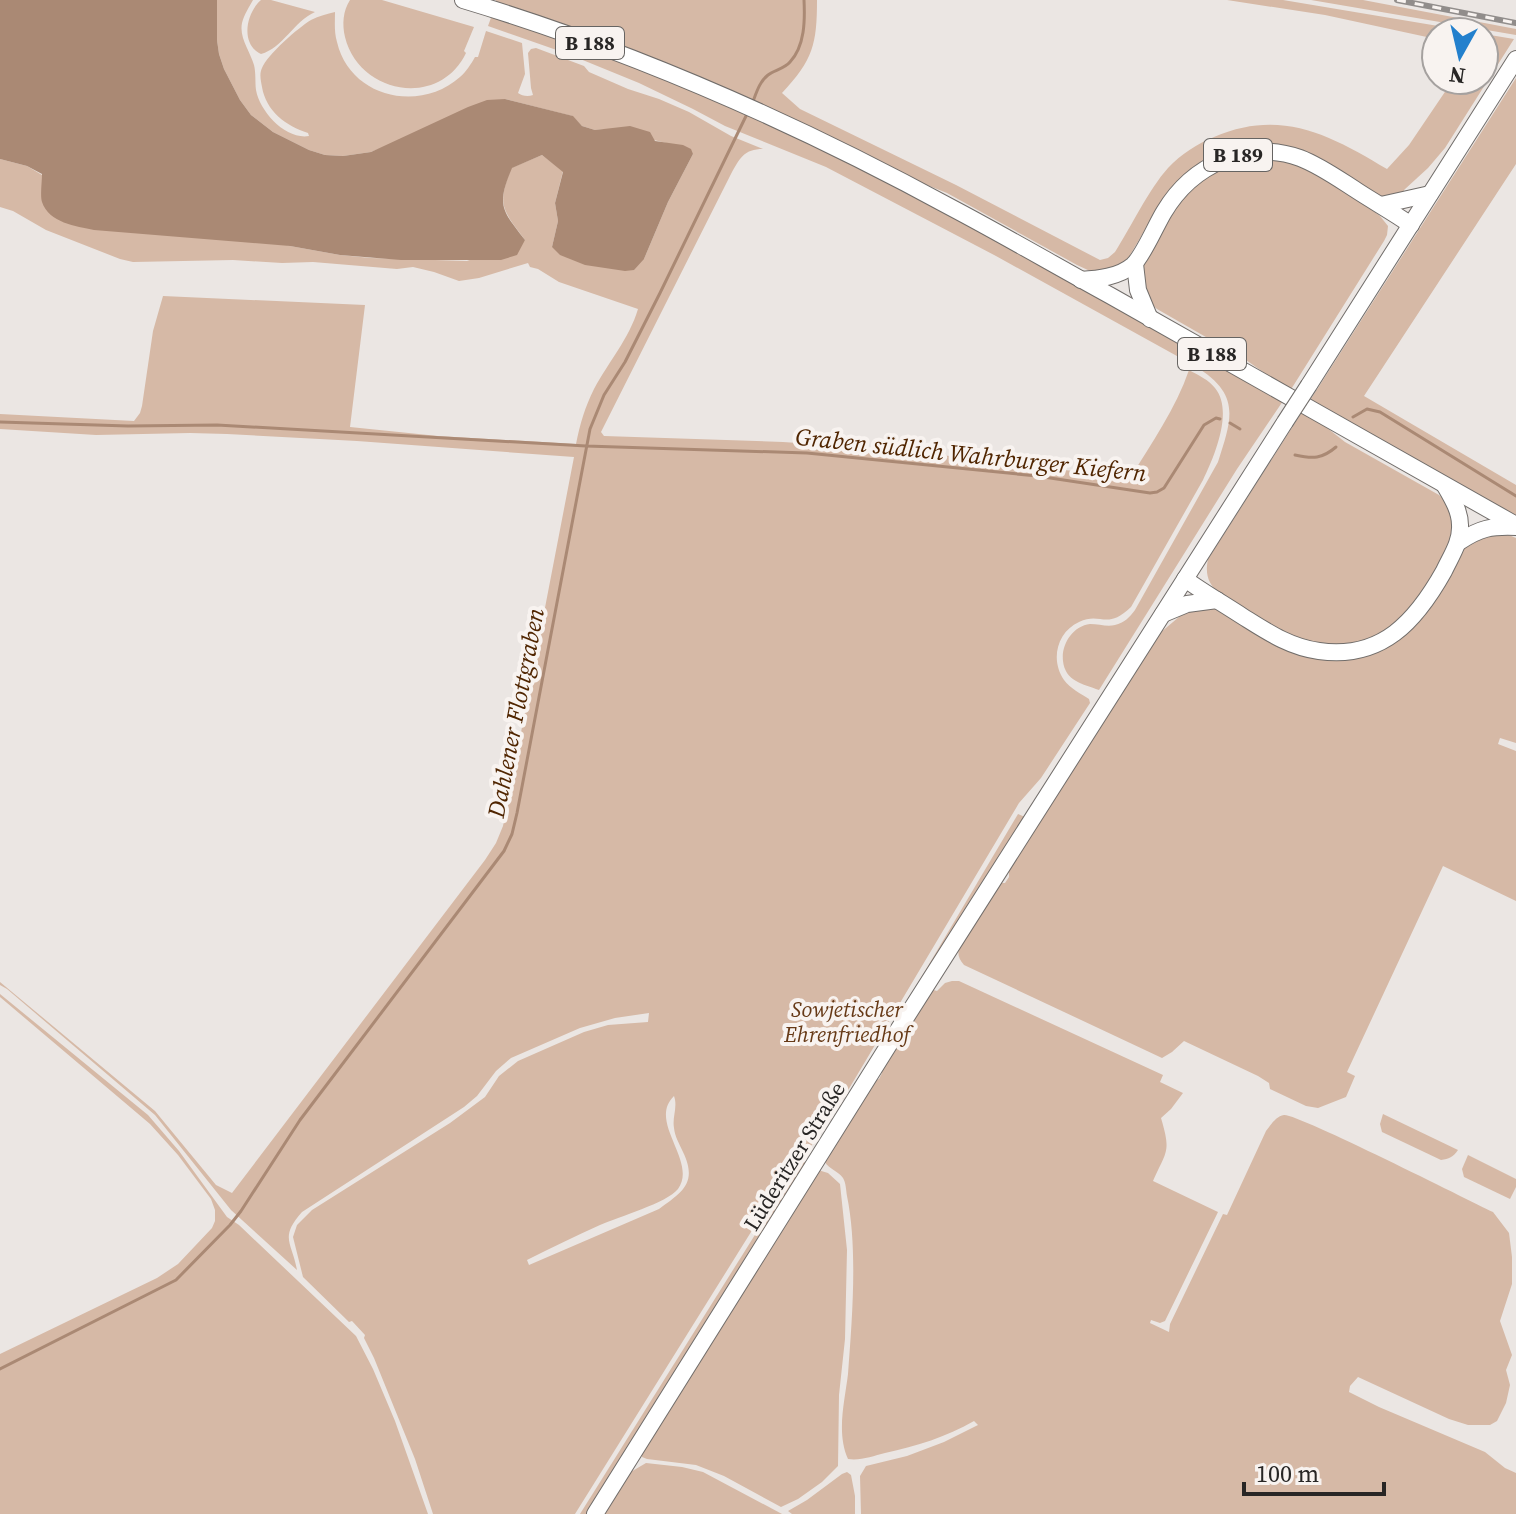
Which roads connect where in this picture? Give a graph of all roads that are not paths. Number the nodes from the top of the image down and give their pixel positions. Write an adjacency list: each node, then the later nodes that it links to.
1 (463, 0): 7 (main road, B 188)
2 (1516, 60): 3 (main road, Lüderitzer Straße)
3 (1430, 194): 4 (main road); 5 (main road, Lüderitzer Straße)
4 (1381, 205): 5 (main road, B 189); 6 (main road, B 189)
5 (1411, 225): 12 (main road, Lüderitzer Straße, bridge)
6 (1135, 264): 7 (main road); 8 (main road)
7 (1081, 280): 8 (main road, B 188)
8 (1150, 319): 9 (main road, B 188)
9 (1445, 485): 10 (main road); 11 (main road)
10 (1516, 526): 11 (main road)
11 (1459, 542): 13 (main road)
12 (1185, 579): 13 (main road); 14 (main road, Lüderitzer Straße)
13 (1217, 600): 14 (main road)
14 (1161, 615): 15 (main road, Lüderitzer Straße)
15 (595, 1514)

